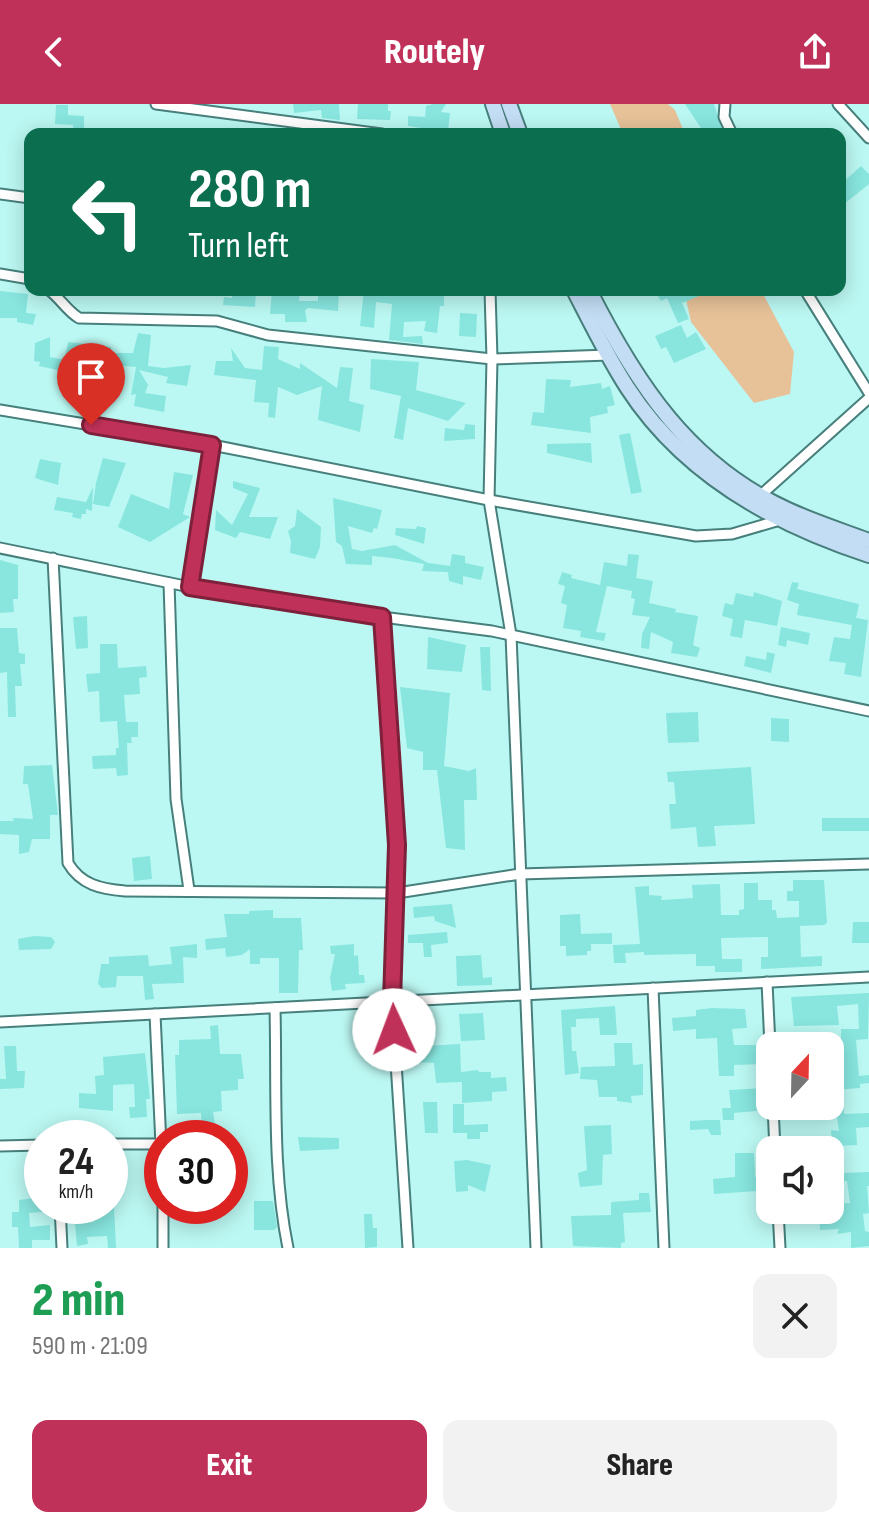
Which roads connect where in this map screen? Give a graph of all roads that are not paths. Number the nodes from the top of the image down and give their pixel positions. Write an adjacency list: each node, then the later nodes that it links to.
1 (156, 104): 6 (street)
2 (493, 104): 7 (street)
3 (509, 104): 8 (street)
4 (725, 104): 9 (street)
5 (838, 104): 10 (street)
6 (337, 128)
7 (501, 128)
8 (518, 128)
9 (729, 128)
10 (869, 138)
11 (0, 194): 12 (street)
12 (24, 197)
13 (0, 274): 14 (street)
14 (24, 278)
15 (56, 296): 21 (street)
16 (490, 296): 21 (street)
17 (577, 296): 20 (street)
18 (592, 296): 25 (street)
19 (809, 296): 22 (street)
20 (609, 355): 21 (street); 27 (street)
21 (492, 359): 26 (street)
22 (869, 396): 25 (street)
23 (0, 410): 24 (street)
24 (212, 445): 26 (street); 33 (street)
25 (761, 495): 27 (street)
26 (489, 500): 27 (street); 35 (street)
27 (783, 514): 28 (street); 30 (street)
28 (869, 541)
29 (0, 548): 31 (street)
30 (869, 555)
31 (53, 558): 32 (street); 39 (street)
32 (169, 583): 33 (street); 39 (street)
33 (190, 587): 34 (street)
34 (382, 617): 35 (street); 40 (street)
35 (511, 635): 36 (street); 38 (street)
36 (869, 711)
37 (869, 864): 38 (street)
38 (520, 874): 40 (street); 44 (street)
39 (189, 890): 40 (street)
40 (397, 893): 45 (street)
41 (869, 977): 42 (street)
42 (767, 982): 43 (street); 49 (street)
43 (653, 988): 44 (street); 61 (street)
44 (527, 995): 45 (street); 60 (street)
45 (392, 1001): 46 (street); 59 (street)
46 (275, 1008): 47 (street); 58 (street)
47 (155, 1014): 48 (street); 50 (street)
48 (0, 1022)
49 (769, 1032)
50 (161, 1120)
51 (24, 1145): 52 (street)
52 (0, 1146)
53 (61, 1224): 56 (street)
54 (163, 1224): 57 (street)
55 (779, 1224): 62 (street)
56 (62, 1248)
57 (163, 1248)
58 (288, 1248)
59 (408, 1248)
60 (536, 1248)
61 (664, 1248)
62 (780, 1248)

